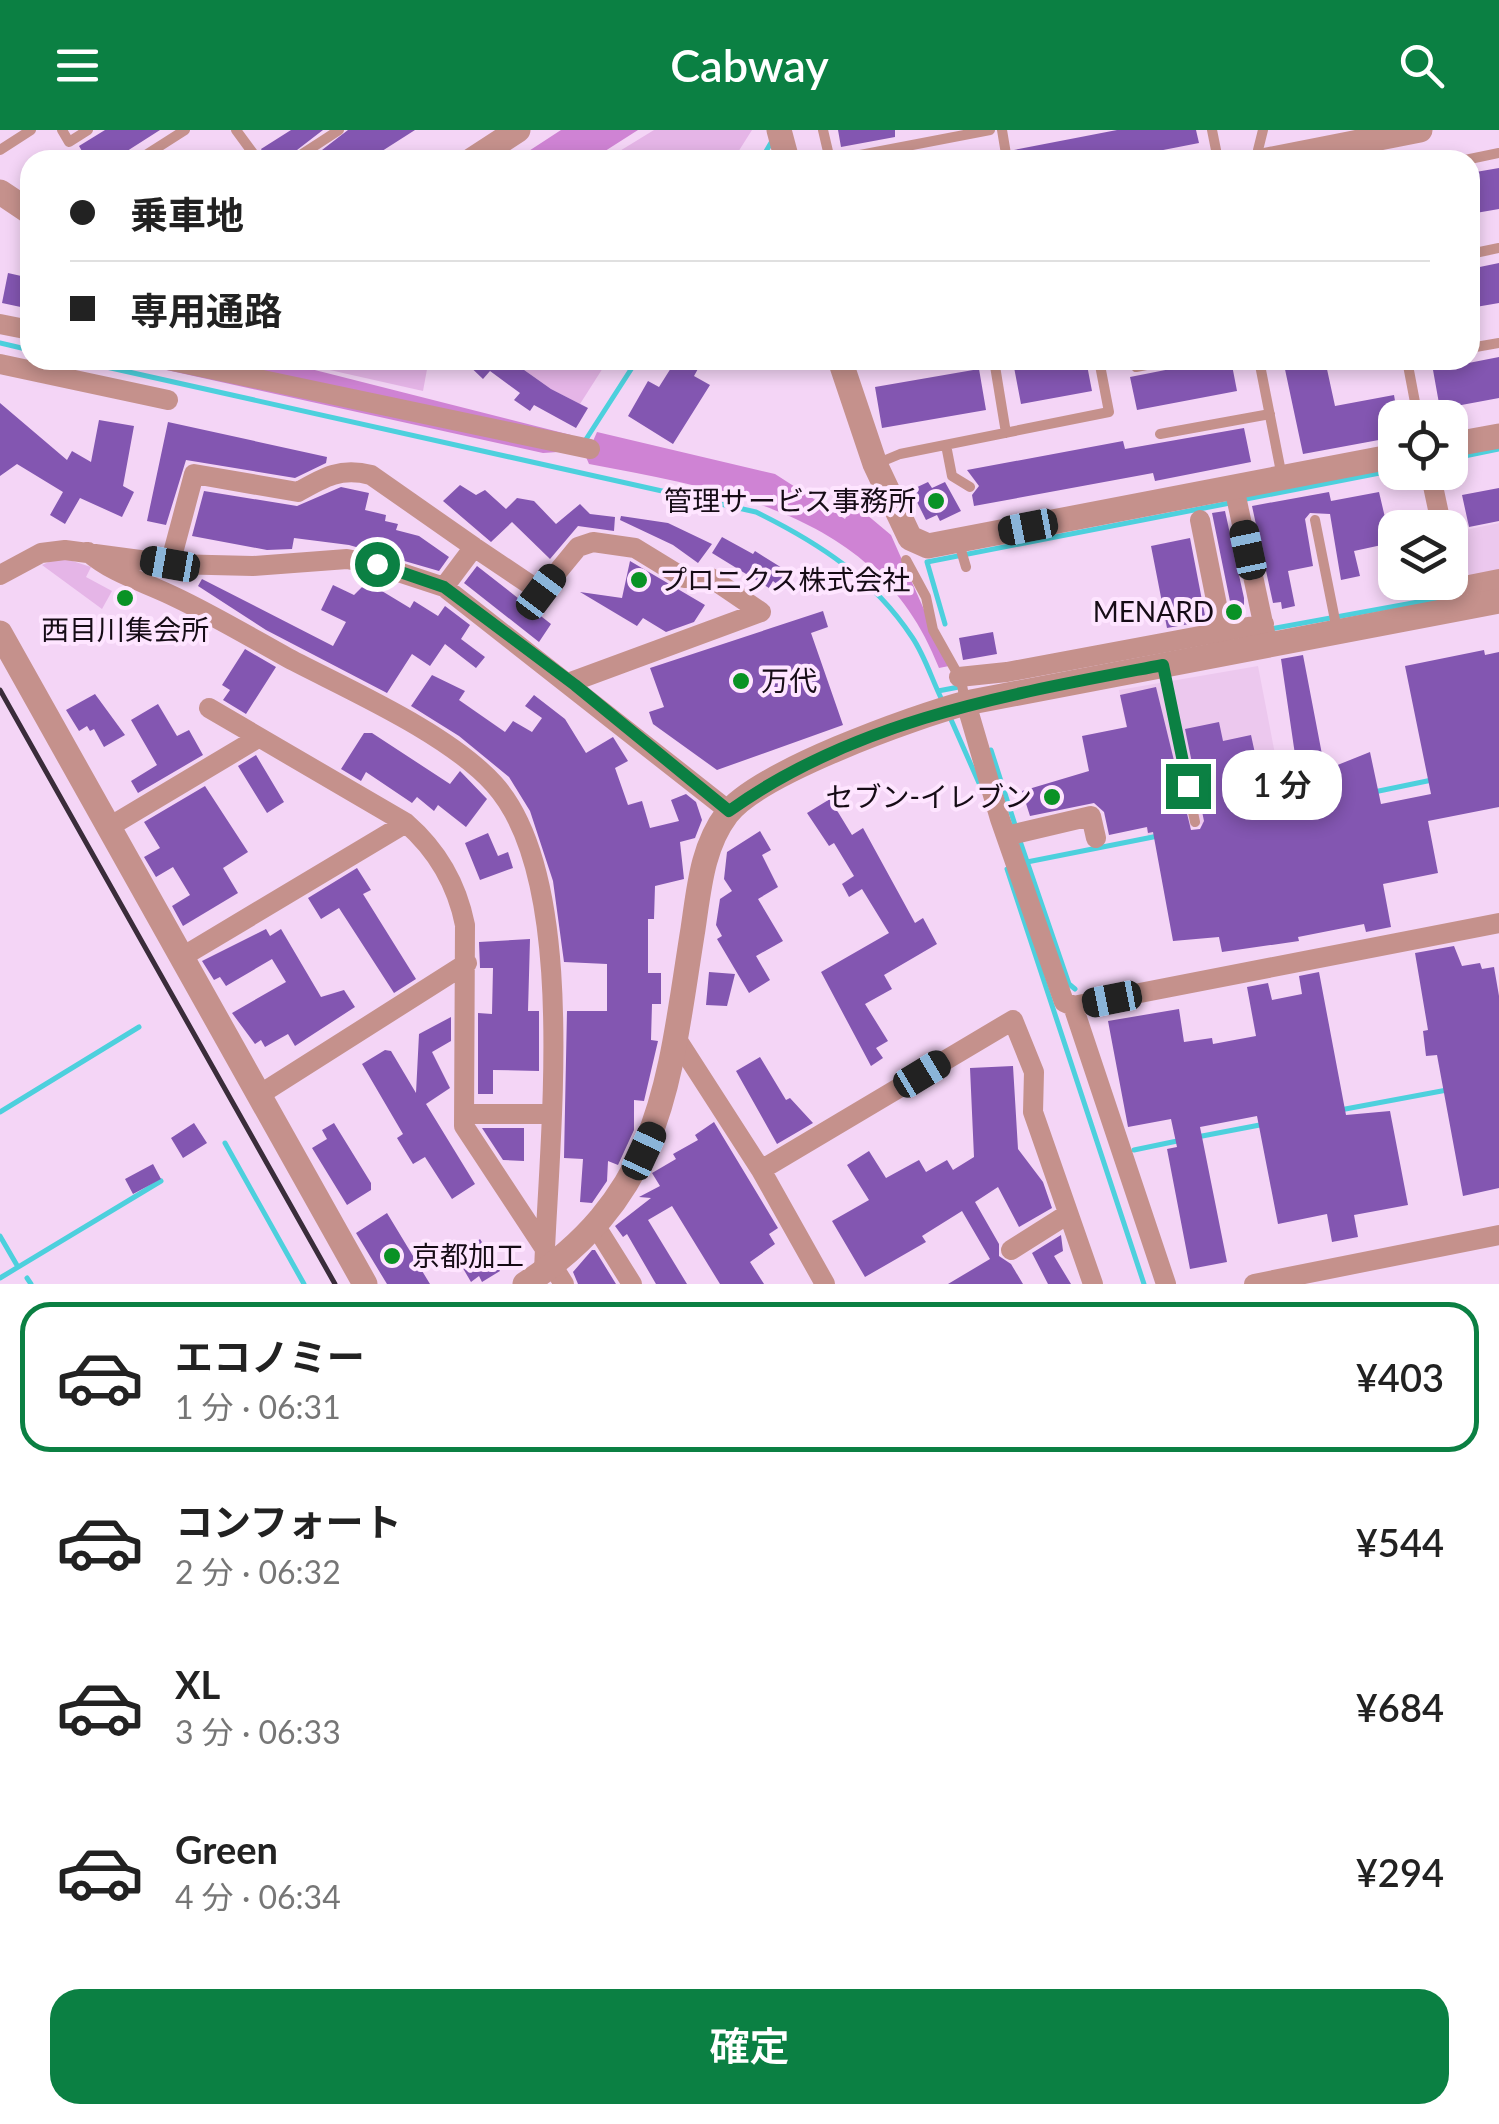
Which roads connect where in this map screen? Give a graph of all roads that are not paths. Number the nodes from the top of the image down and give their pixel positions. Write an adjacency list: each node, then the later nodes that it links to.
1 (31, 130): 11 (lane)
2 (62, 130): 3 (lane)
3 (88, 130)
4 (185, 130): 12 (lane)
5 (339, 130): 13 (lane)
6 (518, 130): 14 (street)
7 (990, 130): 9 (lane)
8 (1420, 130): 10 (street)
9 (951, 134): 15 (lane)
10 (1366, 143): 16 (street)
11 (0, 150)
12 (154, 150)
13 (308, 150)
14 (487, 150)
15 (878, 150)
16 (1305, 150)
17 (28, 370): 24 (street)
18 (215, 370): 32 (street)
19 (843, 370): 34 (street)
20 (996, 370): 27 (lane)
21 (1101, 370): 27 (lane)
22 (1261, 370): 26 (lane)
23 (1409, 370): 25 (lane)
24 (168, 400)
25 (1415, 400)
26 (1270, 414): 28 (lane); 35 (lane)
27 (1006, 433): 31 (lane)
28 (1160, 434)
29 (1499, 436): 30 (street)
30 (1468, 442)
31 (946, 445): 34 (lane); 36 (lane)
32 (590, 448)
33 (1378, 459): 35 (street)
34 (875, 464): 40 (street)
35 (1282, 478): 37 (street)
36 (970, 487)
37 (1236, 497): 40 (street); 55 (street)
38 (1200, 520): 56 (street)
39 (1314, 520): 53 (lane)
40 (959, 543): 45 (lane)
41 (474, 546): 44 (street); 48 (street); 58 (street)
42 (88, 552): 44 (street); 46 (street); 75 (street)
43 (906, 560): 59 (lane)
44 (170, 564): 48 (street)
45 (966, 568)
46 (0, 575)
47 (1499, 580): 49 (street)
48 (444, 587): 58 (street)
49 (1468, 592)
50 (1468, 596): 52 (street)
51 (1446, 600): 53 (street)
52 (1499, 601)
53 (1336, 622): 55 (street)
54 (0, 633): 65 (street)
55 (1266, 635): 56 (street)
56 (1224, 640): 57 (street); 59 (street)
57 (1163, 665): 59 (street); 63 (lane)
58 (570, 682): 62 (street)
59 (957, 695): 62 (street); 67 (street)
60 (209, 708): 61 (street)
61 (258, 738): 64 (street); 65 (street)
62 (729, 811): 72 (street)
63 (1195, 822)
64 (406, 823): 69 (street); 70 (street)
65 (109, 827): 69 (street)
66 (1096, 838): 67 (street)
67 (1017, 840): 71 (street)
68 (1499, 923): 71 (street)
69 (182, 956): 73 (street)
70 (466, 963): 73 (street); 81 (street)
71 (1073, 1006): 86 (street)
72 (676, 1038): 76 (street); 78 (street)
73 (259, 1095): 82 (street)
74 (471, 1114): 75 (street)
75 (549, 1114): 81 (street)
76 (761, 1170): 77 (street); 84 (street)
77 (1068, 1214): 80 (street); 85 (street)
78 (595, 1225): 81 (street); 83 (street)
79 (1499, 1235): 87 (street)
80 (1011, 1250)
81 (546, 1271)
82 (365, 1284)
83 (632, 1284)
84 (825, 1284)
85 (1093, 1284)
86 (1166, 1284)
87 (1254, 1284)

